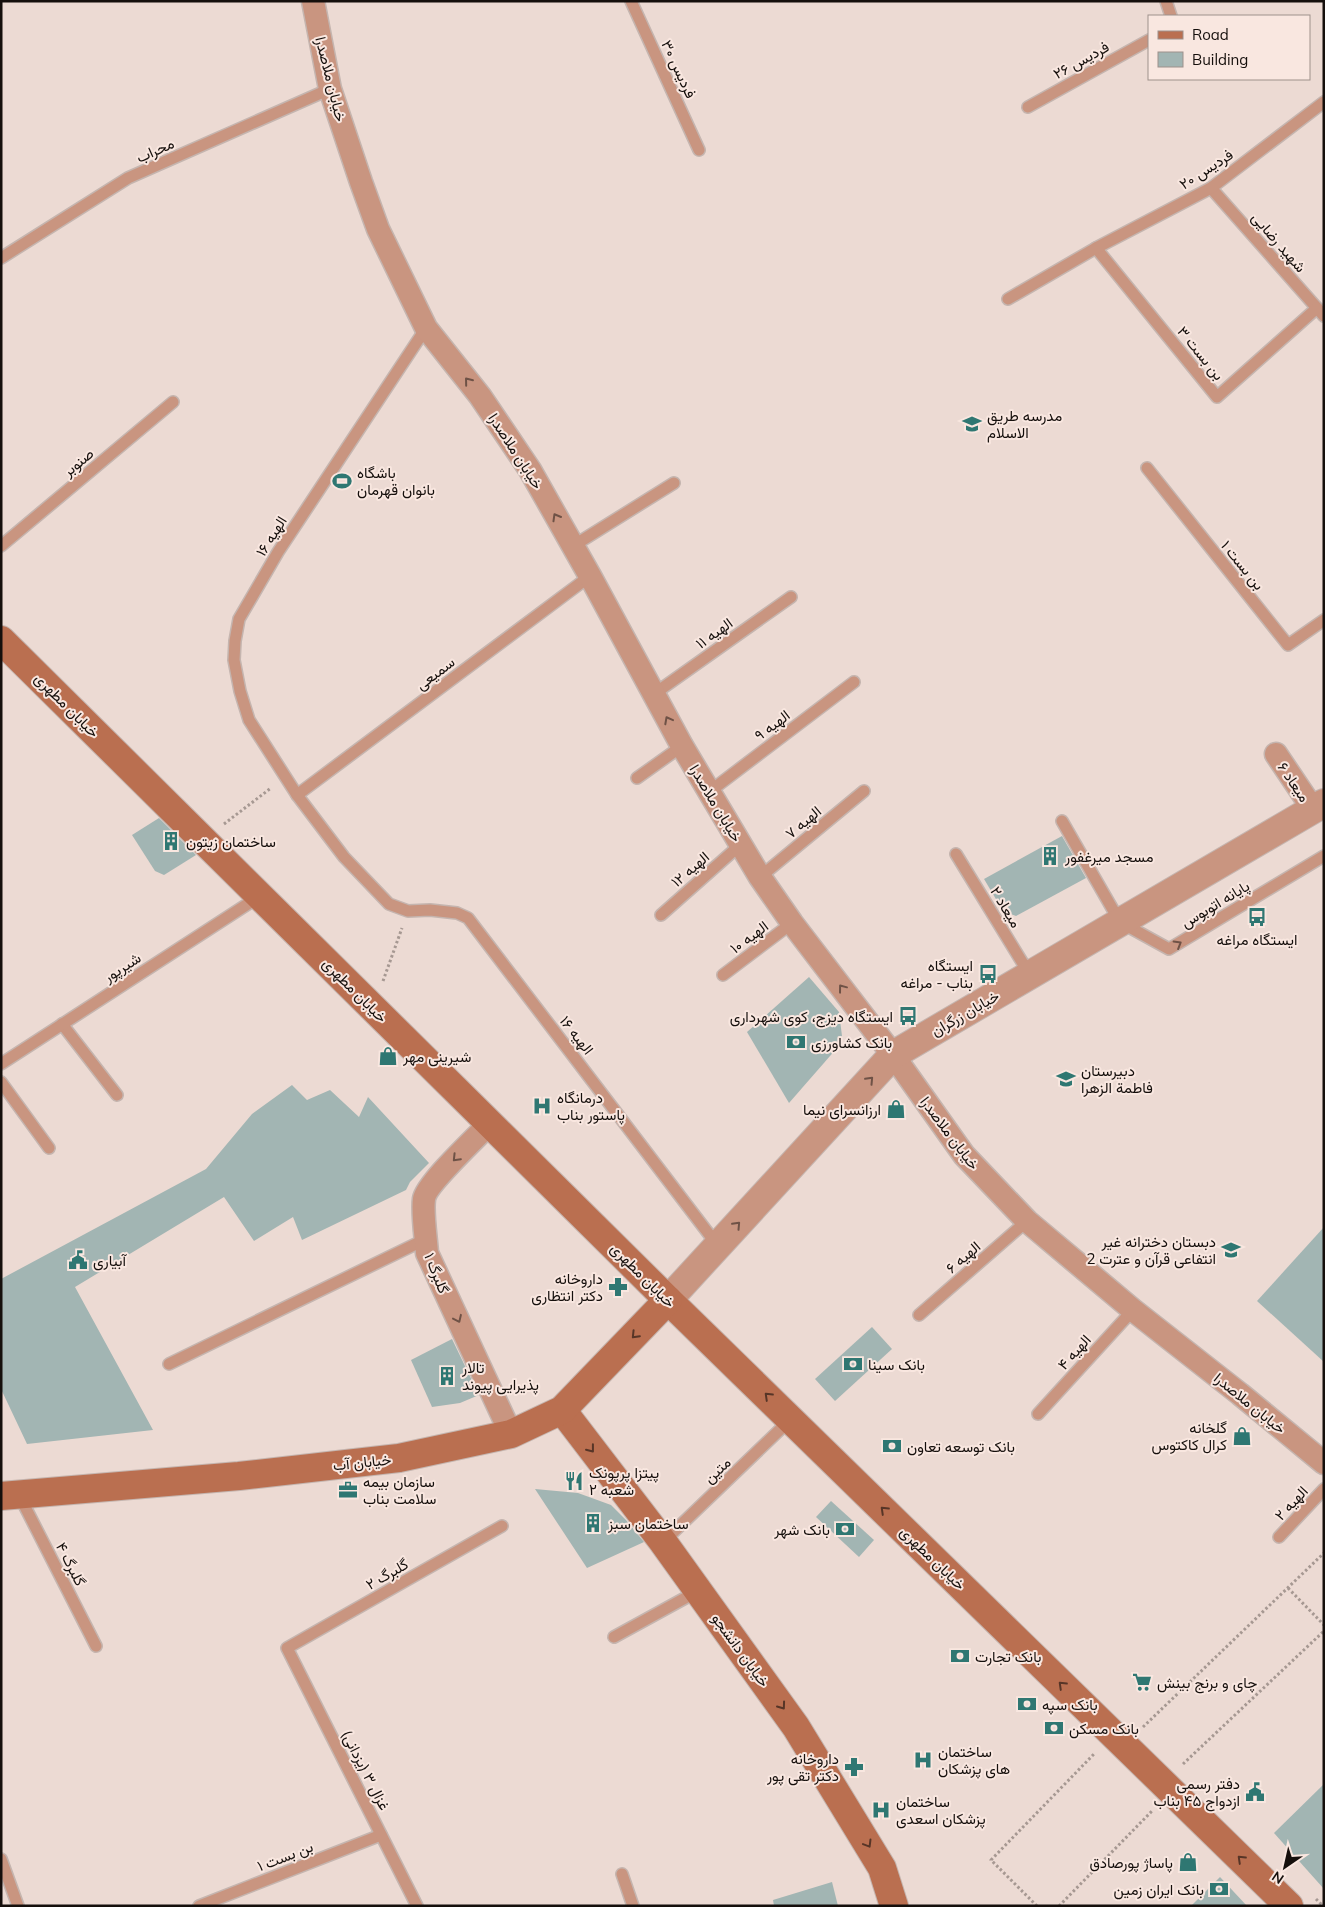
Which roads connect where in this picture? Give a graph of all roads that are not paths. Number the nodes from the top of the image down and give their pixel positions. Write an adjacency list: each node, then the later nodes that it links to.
1 (313, 1): 6 (street, خیابان ملاصدرا)
2 (631, 1): 9 (lane, فردیس ۳۰)
3 (1166, 1): 4 (lane)
4 (1171, 15)
5 (1148, 41): 8 (lane, فردیس ۲۶)
6 (330, 89): 12 (lane, محراب); 15 (street, خیابان ملاصدرا)
7 (1324, 102): 10 (lane, فردیس ۲۰)
8 (1028, 107)
9 (699, 150)
10 (1211, 188): 11 (lane, فردیس ۲۰); 14 (lane, شهید رضایی)
11 (1096, 248): 13 (lane, فردیس ۲۰); 14 (lane, بن بست ۳)
12 (1, 258)
13 (1008, 299)
14 (1320, 312)
15 (426, 328): 20 (street, خیابان ملاصدرا, one-way to 15); 32 (lane, الهیه ۱۶)
16 (174, 402): 19 (lane, صنوبر)
17 (1147, 468): 23 (lane, بن بست ۱)
18 (674, 483): 20 (lane)
19 (1, 546)
20 (573, 546): 21 (street, خیابان ملاصدرا)
21 (590, 576): 26 (street, خیابان ملاصدرا); 32 (lane, سمیعی)
22 (790, 596): 26 (lane, الهیه ۱۱)
23 (1324, 620)
24 (1, 640): 39 (main road, خیابان مطهری)
25 (854, 682): 31 (lane, الهیه ۹)
26 (654, 694): 27 (street, خیابان ملاصدرا, one-way to 26)
27 (682, 746): 29 (lane); 31 (street, خیابان ملاصدرا)
28 (1276, 754): 33 (street, میعاد ۶)
29 (638, 778)
30 (864, 791): 38 (lane, الهیه ۷)
31 (709, 792): 35 (street, خیابان ملاصدرا)
32 (297, 794): 54 (lane, الهیه ۱۶)
33 (1318, 806): 41 (street, خیابان زرگران)
34 (1062, 821): 41 (lane)
35 (740, 845): 38 (street, خیابان ملاصدرا); 40 (lane, الهیه ۱۲)
36 (956, 854): 44 (lane, میعاد ۲)
37 (1324, 856): 41 (lane, پایانه اتوبوس, one-way to 37)
38 (760, 877): 42 (street, خیابان ملاصدرا)
39 (260, 896): 45 (lane, شیرپور); 50 (main road, خیابان مطهری)
40 (661, 915)
41 (1120, 922): 44 (street, خیابان زرگران)
42 (792, 923): 43 (lane, الهیه ۱۰); 46 (street, خیابان ملاصدرا, one-way to 42)
43 (724, 975)
44 (1030, 975): 46 (street, خیابان زرگران)
45 (62, 1024): 47 (lane, شیرپور); 49 (lane)
46 (893, 1055): 52 (street, خیابان ملاصدرا); 54 (street, خیابان زرگران, one-way to 46)
47 (1, 1064)
48 (1, 1082): 51 (lane)
49 (117, 1095)
50 (490, 1123): 53 (street, گلبرگ ۱, one-way to 53); 55 (main road, خیابان مطهری)
51 (49, 1148)
52 (1027, 1221): 56 (street, خیابان ملاصدرا); 57 (lane, الهیه ۶)
53 (426, 1239): 58 (lane); 62 (street, گلبرگ ۱, one-way to 62)
54 (718, 1246): 55 (street, خیابان زرگران)
55 (668, 1300): 59 (main road, خیابان آب, one-way to 59); 61 (main road, خیابان مطهری, one-way to 55)
56 (1133, 1310): 60 (lane, الهیه ۴); 63 (street, خیابان ملاصدرا)
57 (919, 1315)
58 (169, 1364)
59 (562, 1410): 62 (main road, خیابان آب); 68 (main road, خیابان دانشجو, one-way to 68)
60 (1038, 1414)
61 (791, 1420): 68 (lane, متین); 81 (main road, خیابان مطهری, one-way to 61)
62 (511, 1434): 65 (main road, خیابان آب)
63 (1324, 1463)
64 (1324, 1489): 67 (lane, الهیه ۲)
65 (10, 1495): 71 (lane, گلبرگ ۴)
66 (502, 1526): 72 (lane, گلبرگ ۲)
67 (1279, 1537)
68 (663, 1542): 69 (main road, خیابان دانشجو)
69 (698, 1591): 70 (lane); 80 (main road, خیابان دانشجو, one-way to 80)
70 (614, 1637)
71 (96, 1646)
72 (287, 1648): 73 (lane, غزال ۳ (یزدانی))
73 (381, 1835): 77 (lane, بن بست ۱); 78 (lane, غزال ۳ (یزدانی))
74 (1, 1859): 76 (lane)
75 (622, 1874): 79 (lane)
76 (18, 1906)
77 (199, 1906)
78 (417, 1906)
79 (633, 1906)
80 (894, 1906)
81 (1289, 1906)

